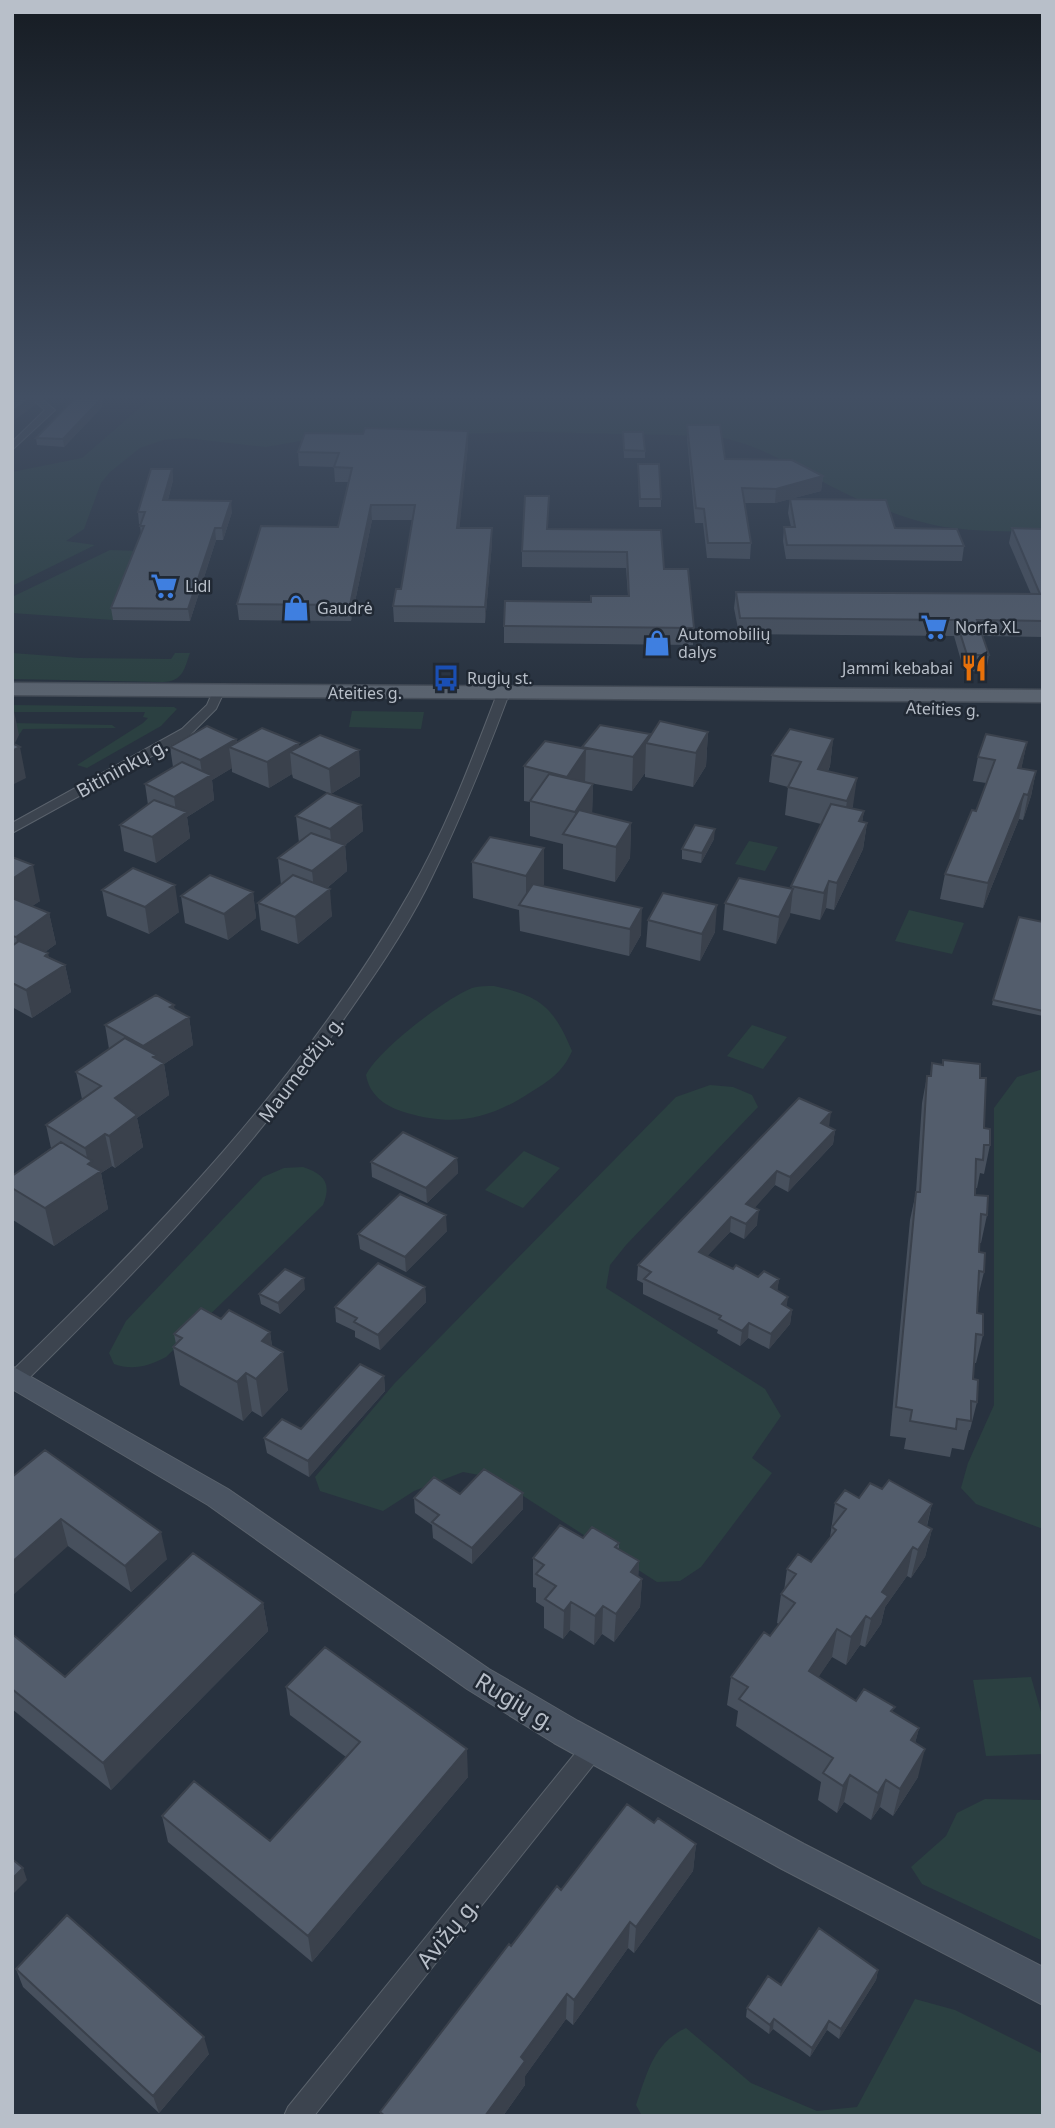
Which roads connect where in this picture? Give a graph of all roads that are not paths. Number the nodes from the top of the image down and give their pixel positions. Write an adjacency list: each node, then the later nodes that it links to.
1 (12, 689): 2 (main road, Ateities g.)
2 (218, 692): 3 (main road, Ateities g.); 7 (street, Bitininkų g.)
3 (503, 694): 5 (main road, Ateities g.); 8 (street, Maumedžių g.)
4 (1043, 695): 5 (main road, Ateities g.)
5 (929, 701): 6 (main road, Ateities g.)
6 (1043, 711)
7 (12, 829)
8 (14, 1379): 9 (street, Rugių g.)
9 (594, 1747): 10 (street, Rugių g.); 11 (street, Avižų g.)
10 (1043, 1987)
11 (297, 2116)

